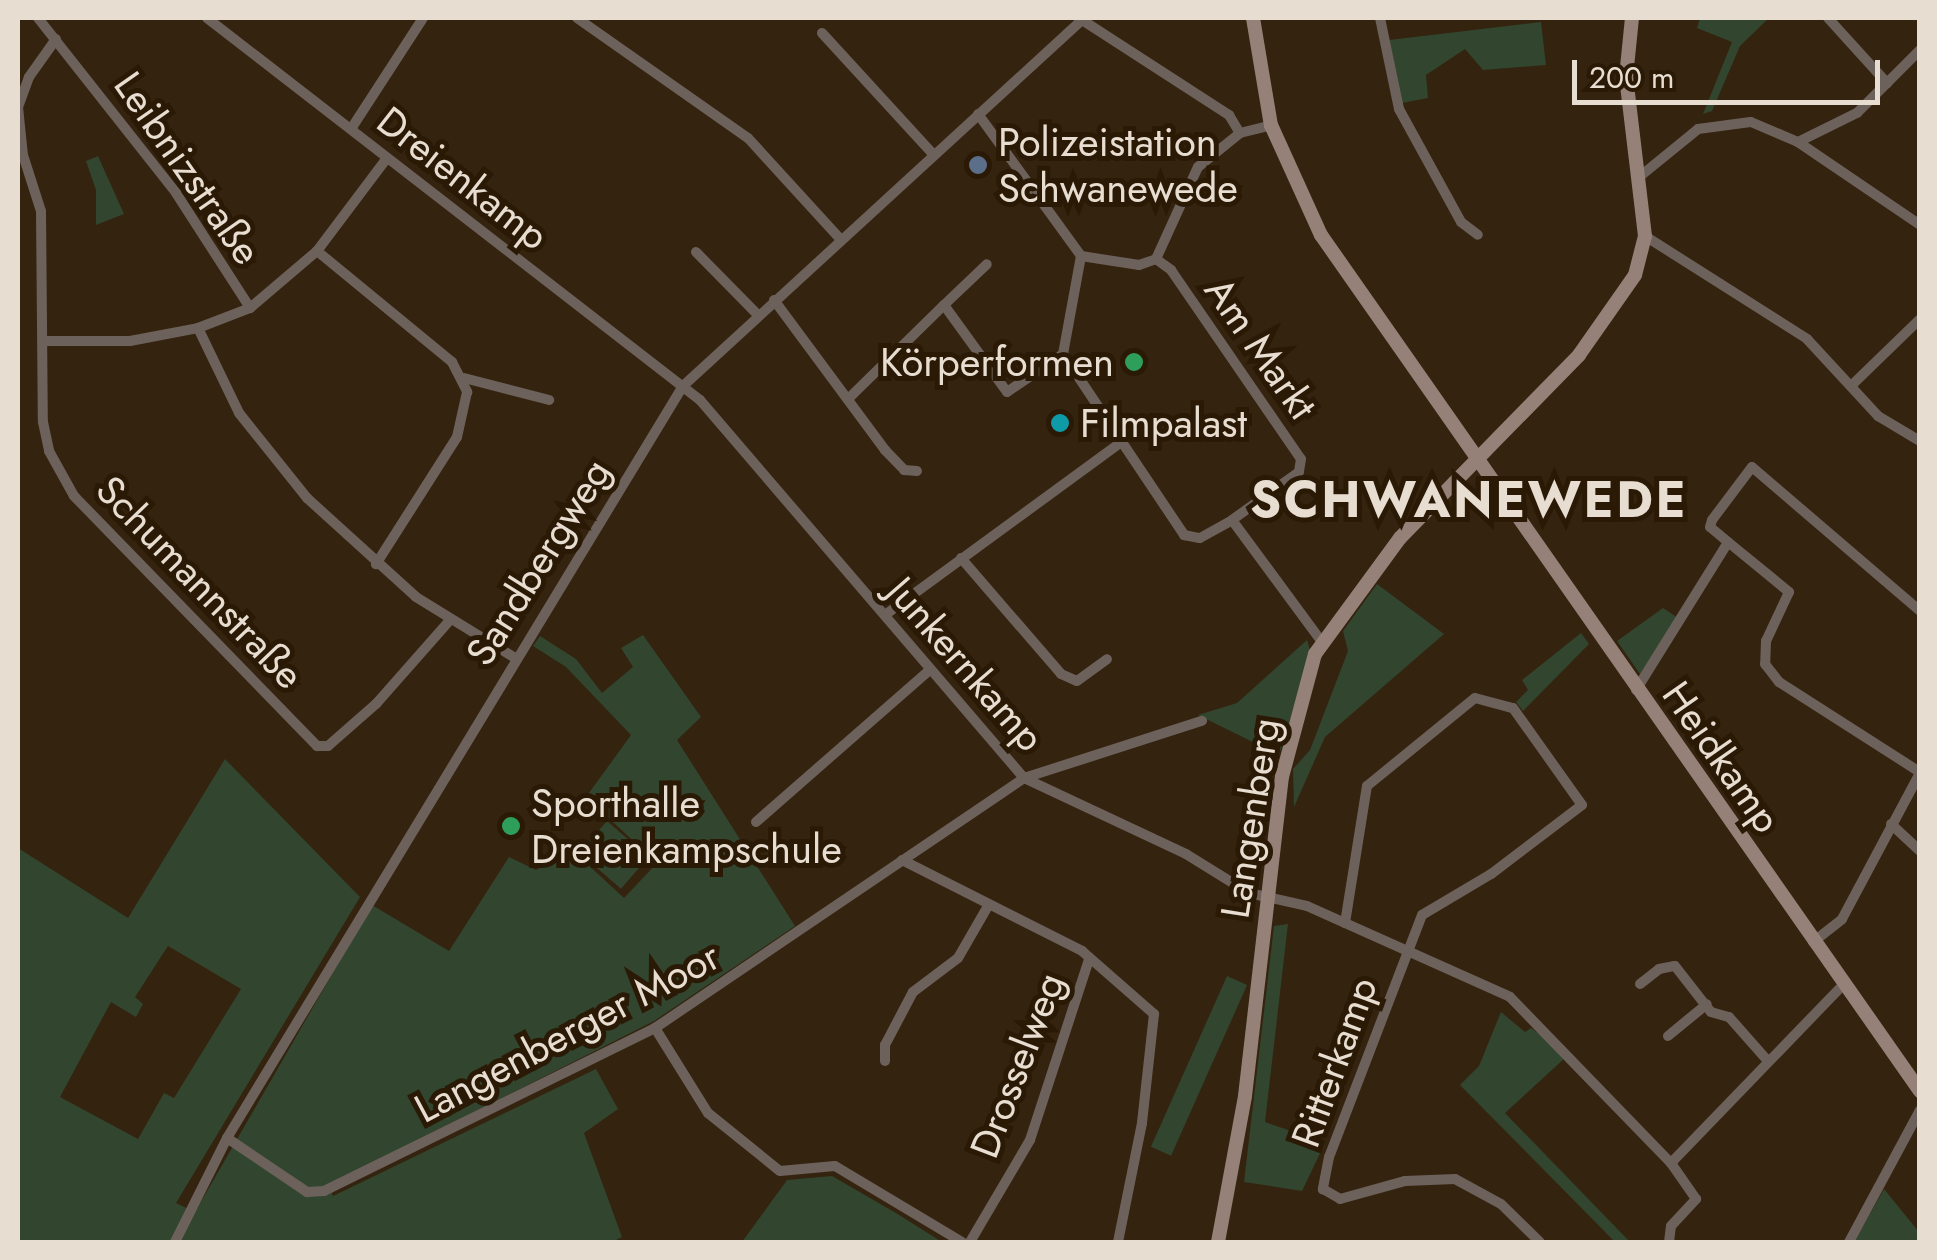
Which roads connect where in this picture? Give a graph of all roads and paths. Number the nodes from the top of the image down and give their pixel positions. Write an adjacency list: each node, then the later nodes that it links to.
1 (38, 18): 11 (street, Leibnizstraße)
2 (207, 18): 16 (street, Dreienkamp)
3 (423, 18): 16 (street)
4 (577, 18): 25 (street)
5 (1081, 18): 14 (street, Sandbergweg); 17 (street)
6 (1252, 18): 15 (main road, Heidkamp)
7 (1380, 18): 23 (street)
8 (1632, 18): 21 (main road)
9 (1828, 18): 13 (street)
10 (822, 34): 19 (street)
11 (56, 40): 33 (street, Leibnizstraße); 37 (street, Schumannstraße)
12 (1920, 50): 13 (street)
13 (1887, 83): 18 (street)
14 (978, 114): 19 (street, Sandbergweg); 28 (street)
15 (1272, 125): 17 (street); 46 (main road, Heidkamp)
16 (350, 129): 20 (street, Dreienkamp)
17 (1240, 133): 29 (street)
18 (1798, 142): 21 (street); 22 (street)
19 (933, 154): 25 (street, Sandbergweg)
20 (387, 158): 26 (street); 41 (street, Dreienkamp)
21 (1638, 178): 24 (main road)
22 (1920, 225)
23 (1478, 234)
24 (1644, 236): 40 (street); 46 (main road, Langenberg)
25 (841, 240): 31 (street, Sandbergweg)
26 (316, 251): 33 (street); 39 (street)
27 (696, 252): 34 (street)
28 (1081, 256): 29 (street, Am Markt); 38 (street)
29 (1156, 259): 48 (street, Am Markt)
30 (987, 264): 32 (street)
31 (774, 300): 34 (street, Sandbergweg); 42 (street)
32 (944, 305): 38 (street); 42 (street)
33 (250, 308): 36 (street)
34 (758, 315): 41 (street, Sandbergweg)
35 (1920, 319): 40 (street)
36 (198, 328): 37 (street); 51 (street)
37 (43, 341): 54 (street, Schumannstraße)
38 (1063, 354): 45 (street, Am Markt)
39 (464, 378): 43 (street); 51 (street)
40 (1853, 384): 44 (street)
41 (683, 386): 53 (street, Junkernkamp); 56 (street, Sandbergweg)
42 (848, 398): 47 (street)
43 (549, 400)
44 (1920, 441)
45 (1122, 442): 48 (street, Am Markt); 50 (street)
46 (1474, 458): 55 (main road, Langenberg); 59 (main road, Heidkamp)
47 (917, 472)
48 (1232, 520): 55 (street)
49 (1728, 542): 52 (street); 59 (street); 61 (street)
50 (961, 558): 53 (street); 57 (street)
51 (376, 564): 54 (street)
52 (1920, 611)
53 (885, 615): 58 (street, Junkernkamp)
54 (450, 620): 56 (street)
55 (1322, 642): 67 (main road, Langenberg)
56 (514, 658): 82 (street, Sandbergweg)
57 (1107, 660)
58 (931, 669): 62 (street, Junkernkamp); 63 (street)
59 (1636, 690): 70 (main road, Heidkamp)
60 (1202, 721): 62 (street, Langenberger Moor)
61 (1920, 773): 64 (street)
62 (1024, 778): 66 (street, Langenberger Moor); 67 (street, Junkernkamp)
63 (756, 822)
64 (1891, 824): 65 (street); 70 (street)
65 (1920, 851)
66 (902, 860): 68 (street); 76 (street, Langenberger Moor)
67 (1267, 897): 69 (street, Junkernkamp); 88 (main road, Langenberg)
68 (988, 906): 72 (street); 79 (street)
69 (1345, 923): 71 (street, Junkernkamp); 71 (street)
70 (1813, 942): 74 (main road, Heidkamp)
71 (1406, 951): 83 (street, Junkernkamp); 89 (street, Ritterkamp)
72 (1090, 960): 86 (street, Drosselweg); 87 (street)
73 (1640, 984): 75 (street)
74 (1843, 985): 78 (street); 80 (main road, Heidkamp)
75 (1706, 1004): 77 (street); 78 (street)
76 (655, 1028): 82 (street, Langenberger Moor); 85 (street)
77 (1668, 1036)
78 (1767, 1060): 83 (street)
79 (885, 1061)
80 (1920, 1091)
81 (1920, 1110): 91 (street)
82 (227, 1138): 84 (street, Sandbergweg)
83 (1671, 1163): 90 (street)
84 (175, 1242)
85 (962, 1242)
86 (970, 1242)
87 (1118, 1242)
88 (1218, 1242)
89 (1540, 1242)
90 (1669, 1242)
91 (1849, 1242)

